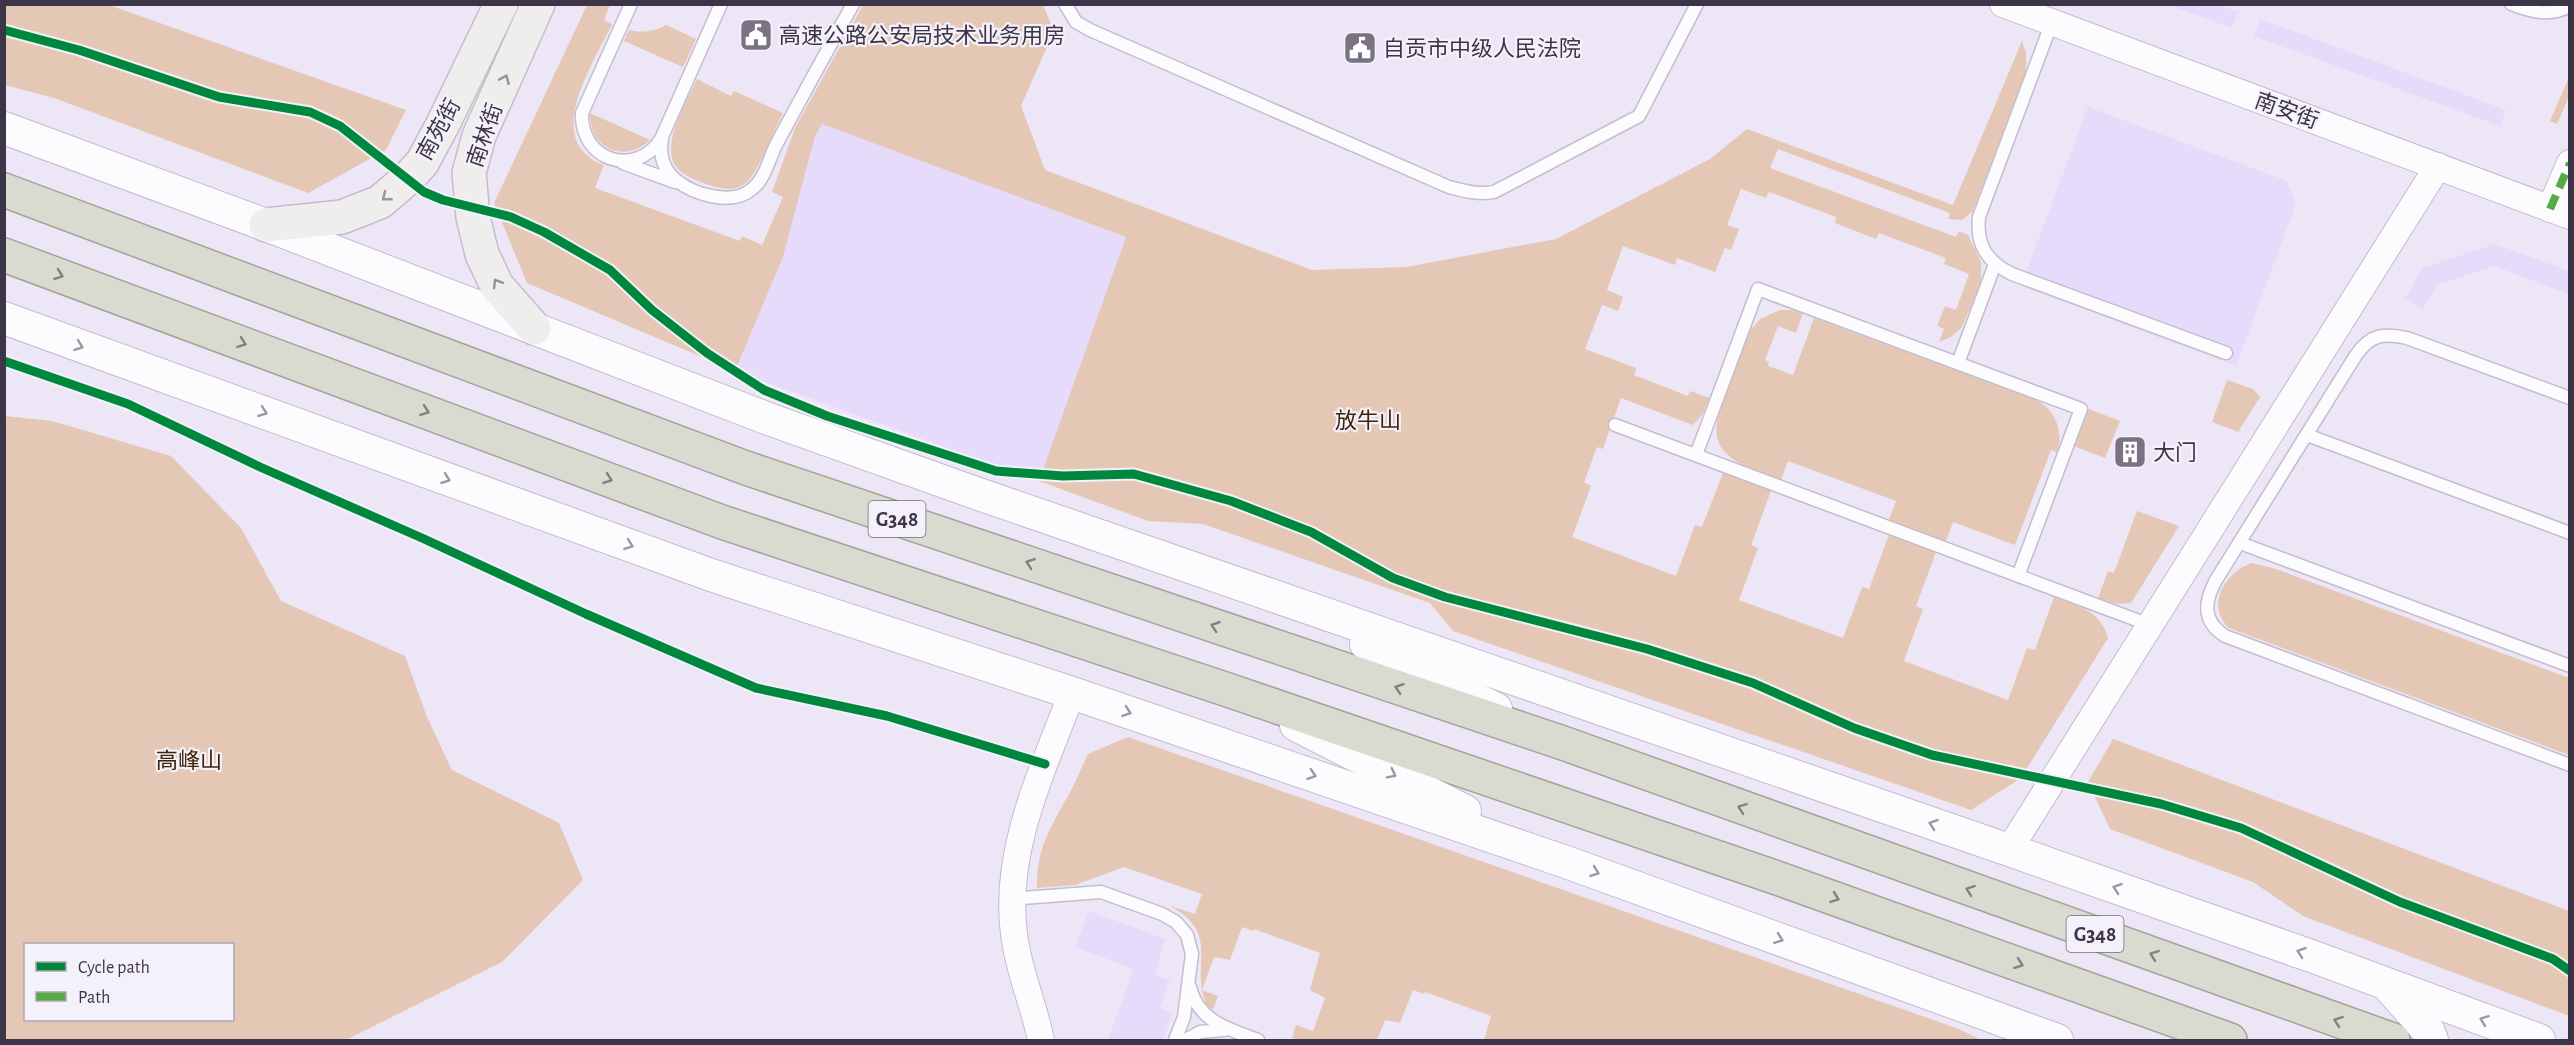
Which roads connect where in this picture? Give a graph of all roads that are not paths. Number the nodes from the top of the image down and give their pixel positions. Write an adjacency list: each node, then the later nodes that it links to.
1 (501, 4): 20 (main road, 南苑街, one-way to 20)
2 (538, 4): 24 (main road, 南林街, one-way to 2)
3 (631, 4): 14 (lane)
4 (721, 4): 13 (lane)
5 (853, 4): 17 (lane)
6 (1065, 4): 7 (lane)
7 (1698, 4)
8 (2003, 4): 11 (street, 南安街)
9 (2511, 4): 10 (lane)
10 (2570, 6)
11 (2052, 22): 16 (street, 南安街); 22 (lane)
12 (4, 128): 20 (street)
13 (664, 132): 14 (lane); 17 (lane)
14 (608, 157): 17 (lane)
15 (2570, 163): 19 (street)
16 (2438, 166): 19 (street, 南安街); 35 (street)
17 (684, 185)
18 (4, 190): 39 (highway, G348, one-way to 18)
19 (2560, 213)
20 (266, 225): 24 (street)
21 (4, 255): 37 (highway, G348, one-way to 37)
22 (1995, 264): 25 (lane); 26 (lane)
23 (4, 318): 38 (street, one-way to 38)
24 (534, 328): 34 (street)
25 (2226, 353)
26 (1958, 363): 29 (lane); 33 (lane)
27 (2570, 398): 30 (lane)
28 (1615, 425): 29 (lane)
29 (1696, 455): 33 (lane)
30 (2271, 491): 31 (lane); 32 (lane)
31 (2570, 533)
32 (2240, 543): 36 (lane); 40 (lane)
33 (2018, 576): 35 (lane)
34 (1248, 586): 39 (street); 41 (street, one-way to 34)
35 (2150, 625): 41 (street)
36 (2570, 666)
37 (1228, 690): 42 (street, one-way to 42); 52 (highway, G348, one-way to 52)
38 (1072, 693): 42 (street, one-way to 42); 43 (street)
39 (1563, 743): 53 (highway, G348, one-way to 39)
40 (2570, 765)
41 (2009, 850): 44 (street, one-way to 41)
42 (1566, 862): 51 (street, one-way to 51)
43 (1010, 899): 45 (lane); 47 (street)
44 (2384, 982): 54 (street); 55 (street, one-way to 44)
45 (1189, 983): 46 (lane); 48 (lane)
46 (1234, 1032): 49 (lane); 50 (lane)
47 (1041, 1041)
48 (1175, 1041)
49 (1185, 1041)
50 (1258, 1041)
51 (2057, 1041)
52 (2230, 1041)
53 (2393, 1041)
54 (2432, 1041)
55 (2539, 1041)

